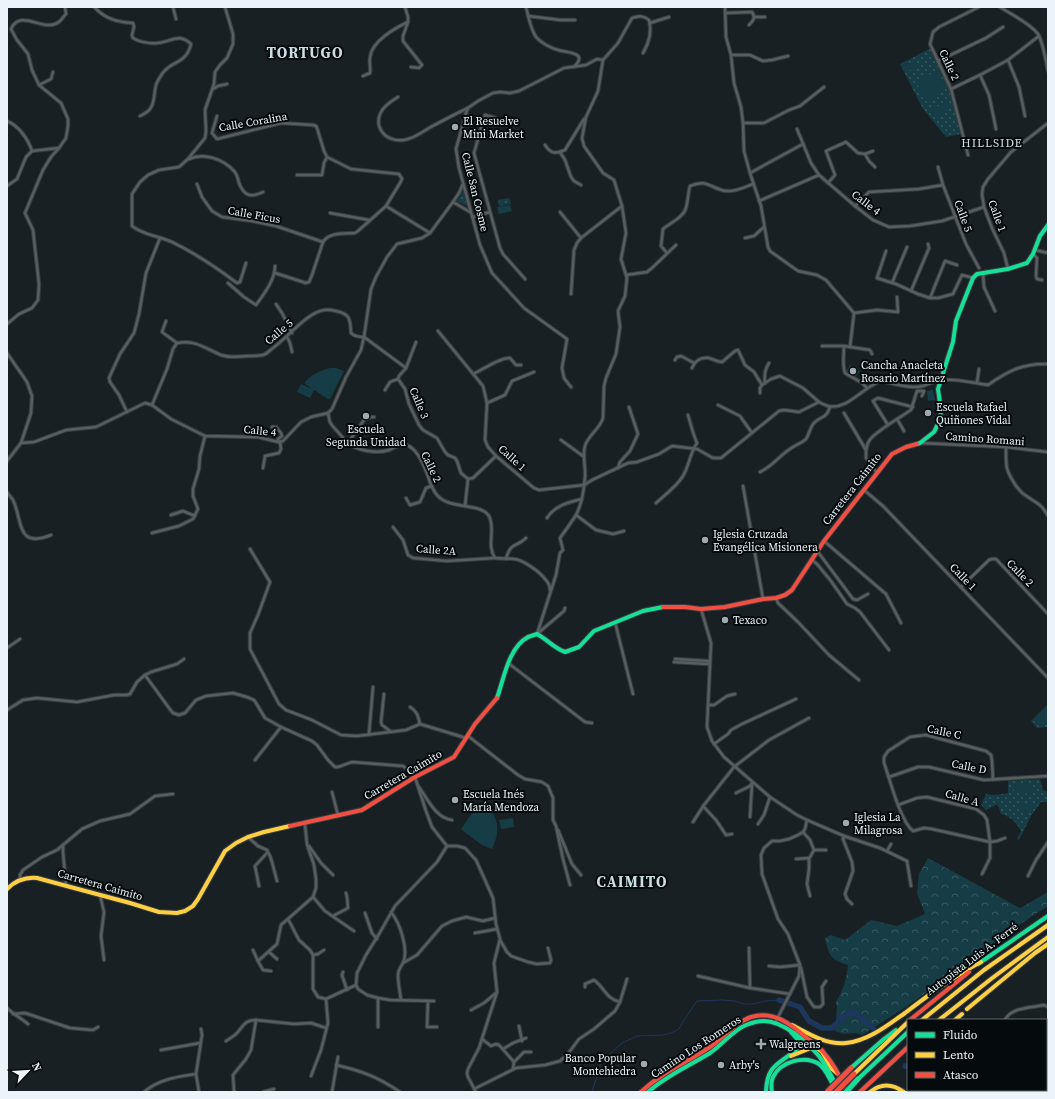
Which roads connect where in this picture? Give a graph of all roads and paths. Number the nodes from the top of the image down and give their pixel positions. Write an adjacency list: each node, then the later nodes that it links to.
1 (65, 7): 36 (street)
2 (94, 7): 42 (street)
3 (173, 7): 15 (street)
4 (225, 7): 39 (street)
5 (405, 7): 17 (street)
6 (526, 7): 11 (street)
7 (725, 7): 10 (street)
8 (979, 7): 28 (street, Calle 2)
9 (1000, 7): 21 (street)
10 (726, 13): 13 (street); 23 (street)
11 (528, 16): 16 (street); 30 (street)
12 (669, 17): 18 (street)
13 (754, 17): 14 (street); 19 (street)
14 (765, 17)
15 (176, 19)
16 (575, 20)
17 (408, 22): 29 (street); 34 (street)
18 (650, 23): 22 (street); 26 (street)
19 (749, 25)
20 (1003, 27): 28 (street)
21 (1039, 36): 25 (street); 27 (street)
22 (643, 53)
23 (731, 54): 24 (street); 48 (street)
24 (788, 56)
25 (1047, 58): 31 (street)
26 (603, 60): 30 (street); 45 (street)
27 (1008, 60): 33 (street); 44 (street)
28 (938, 61): 38 (street, Calle 2)
29 (411, 66)
30 (574, 67): 41 (street)
31 (1048, 71)
32 (53, 72): 36 (street)
33 (980, 75): 38 (street); 51 (street)
34 (363, 76)
35 (227, 84): 39 (street)
36 (38, 85): 54 (street)
37 (824, 87): 48 (street)
38 (951, 89): 59 (street, Calle 2)
39 (212, 90): 61 (street)
40 (398, 97): 41 (street)
41 (468, 108): 69 (street, Calle San Cosme)
42 (140, 116)
43 (217, 116): 60 (street, Calle Coralina)
44 (1024, 116)
45 (586, 117): 57 (street); 78 (street)
46 (496, 118): 82 (street)
47 (7, 121): 55 (street)
48 (743, 123): 64 (street)
49 (1048, 123): 80 (street, Calle 1)
50 (797, 129): 52 (street, Calle 4)
51 (996, 129)
52 (803, 144): 64 (street); 66 (street, Calle 4)
53 (545, 145): 57 (street)
54 (59, 148): 55 (street); 123 (street)
55 (32, 151): 73 (street)
56 (873, 151): 58 (street)
57 (560, 152): 71 (street)
58 (865, 154): 62 (street); 67 (street)
59 (968, 155)
60 (327, 157): 65 (street); 77 (street)
61 (188, 159): 74 (street); 91 (street)
62 (875, 167)
63 (938, 167): 72 (street, Calle 5)
64 (750, 174): 70 (street)
65 (297, 175)
66 (818, 175): 67 (street, Calle 4); 75 (street)
67 (828, 182): 79 (street, Calle 4)
68 (197, 184): 94 (street, Calle Ficus)
69 (463, 184): 76 (street); 81 (street, Calle San Cosme)
70 (753, 184): 75 (street); 100 (street)
71 (581, 185)
72 (943, 185): 79 (street); 86 (street, Calle 5)
73 (7, 186)
74 (263, 192)
75 (759, 201): 88 (street)
76 (453, 202): 81 (street); 90 (street)
77 (386, 206): 87 (street); 90 (street)
78 (622, 206): 92 (street); 109 (street)
79 (855, 206): 86 (street, Calle 4)
80 (984, 207): 86 (street, Calle 4); 106 (street, Calle 1)
81 (471, 212): 85 (street, Calle San Cosme)
82 (490, 212): 85 (street); 111 (street)
83 (560, 212): 92 (street)
84 (330, 213): 87 (street)
85 (472, 217): 150 (street, Calle San Cosme)
86 (955, 217): 105 (street, Calle 5)
87 (370, 220): 94 (street)
88 (765, 226): 93 (street); 121 (street)
89 (1048, 226): 99 (main road)
90 (430, 233): 126 (street)
91 (160, 238): 102 (street); 162 (street)
92 (581, 238): 116 (street)
93 (745, 238)
94 (323, 242): 107 (street)
95 (928, 244): 115 (street)
96 (676, 245): 100 (street)
97 (907, 247): 114 (street)
98 (886, 250): 114 (street)
99 (1033, 252): 101 (street); 106 (main road); 112 (street)
100 (667, 253): 109 (street)
101 (1048, 253)
102 (246, 263)
103 (957, 265): 118 (street)
104 (275, 266): 107 (street)
105 (979, 268)
106 (1008, 269): 108 (main road)
107 (275, 273): 113 (street)
108 (983, 273): 110 (main road); 120 (street)
109 (626, 275): 183 (street)
110 (973, 278): 118 (street); 147 (main road, Carretera Caimito)
111 (525, 279)
112 (1042, 280)
113 (228, 283)
114 (892, 283): 115 (street)
115 (911, 291): 118 (street)
116 (571, 294)
117 (897, 297): 121 (street)
118 (930, 298)
119 (276, 304): 125 (street)
120 (995, 310)
121 (854, 313): 132 (street)
122 (166, 321): 129 (street)
123 (7, 324)
124 (438, 331): 145 (street, Calle 1)
125 (292, 333): 126 (street, Calle 5); 127 (street, Calle 5)
126 (364, 337): 141 (street, Calle 5); 163 (street)
127 (287, 338): 129 (street, Calle 5); 133 (street)
128 (416, 342): 141 (street, Calle 3)
129 (178, 343): 157 (street)
130 (822, 346): 131 (street)
131 (844, 346): 132 (street); 151 (street)
132 (850, 347): 135 (street)
133 (292, 352)
134 (7, 353): 175 (street)
135 (872, 354)
136 (675, 360): 137 (street)
137 (694, 363): 142 (street); 149 (street)
138 (768, 363): 149 (street)
139 (1048, 364): 148 (street)
140 (521, 365): 145 (street)
141 (406, 368): 146 (street, Calle 3)
142 (692, 368)
143 (979, 369): 148 (street)
144 (534, 372): 155 (street)
145 (474, 375): 155 (street, Calle 1)
146 (398, 379): 152 (street); 189 (street, Calle 3)
147 (941, 380): 148 (street); 151 (street); 177 (main road, Carretera Caimito)
148 (977, 383)
149 (763, 384): 153 (street); 156 (street)
150 (571, 387)
151 (867, 388): 161 (street)
152 (385, 390)
153 (760, 393)
154 (922, 396): 159 (street)
155 (487, 402): 182 (street, Calle 1)
156 (819, 402): 161 (street); 171 (street)
157 (152, 405): 162 (street); 172 (street, Calle 4)
158 (718, 405): 171 (street)
159 (912, 406): 167 (street); 168 (street)
160 (630, 407): 186 (street)
161 (830, 407): 187 (street)
162 (127, 412): 175 (street)
163 (328, 413): 174 (street, Calle 4); 176 (street, Calle 2)
164 (844, 413): 180 (street)
165 (688, 415): 179 (street)
166 (374, 417): 176 (street)
167 (898, 419): 168 (street); 170 (street)
168 (888, 425): 180 (street)
169 (272, 427): 174 (street)
170 (904, 431)
171 (752, 433): 179 (street)
172 (205, 436): 174 (street, Calle 4); 201 (street)
173 (561, 440): 183 (street)
174 (279, 442): 185 (street)
175 (21, 443): 184 (street)
176 (348, 443): 191 (street, Calle 2)
177 (920, 443): 178 (street, Camino Romani); 188 (main road, Carretera Caimito)
178 (1006, 447): 181 (street, Camino Romani); 202 (street)
179 (693, 449): 186 (street); 197 (street)
180 (866, 450): 188 (street)
181 (1048, 452)
182 (496, 456): 189 (street); 190 (street, Calle 1)
183 (584, 456): 190 (street)
184 (7, 461)
185 (263, 468)
186 (618, 468): 190 (street)
187 (760, 472)
188 (877, 474): 193 (main road, Carretera Caimito)
189 (468, 479): 198 (street)
190 (584, 485): 196 (street)
191 (432, 486): 195 (street); 198 (street, Calle 2)
192 (743, 486): 218 (street)
193 (864, 490): 209 (main road, Carretera Caimito); 215 (street, Calle 1)
194 (7, 492): 207 (street)
195 (406, 498)
196 (582, 499): 200 (street); 203 (street)
197 (656, 503)
198 (465, 506): 212 (street, Calle 2)
199 (172, 515): 201 (street)
200 (576, 515): 205 (street); 216 (street)
201 (195, 516): 206 (street)
202 (1048, 516)
203 (547, 518)
204 (393, 527): 212 (street, Calle 2A)
205 (624, 531)
206 (152, 532)
207 (51, 536)
208 (526, 538): 213 (street)
209 (824, 541): 211 (main road, Carretera Caimito); 224 (street)
210 (250, 549): 249 (street)
211 (817, 552): 214 (main road, Carretera Caimito); 217 (street)
212 (495, 558): 213 (street)
213 (506, 559): 216 (street)
214 (812, 560): 219 (main road, Carretera Caimito); 228 (street)
215 (961, 587): 222 (street, Calle 2); 234 (street, Calle 1)
216 (550, 593): 225 (street)
217 (868, 594)
218 (762, 598): 219 (main road, Carretera Caimito); 221 (main road, Carretera Caimito)
219 (776, 598): 235 (street)
220 (565, 608): 225 (street)
221 (701, 609): 223 (main road, Carretera Caimito); 231 (street)
222 (1048, 614)
223 (615, 622): 225 (main road, Carretera Caimito); 238 (street)
224 (900, 623)
225 (537, 634): 232 (main road, Carretera Caimito)
226 (20, 639): 227 (street)
227 (7, 648)
228 (889, 650)
229 (184, 659): 233 (street)
230 (675, 661): 231 (street)
231 (711, 662): 241 (street)
232 (508, 663): 245 (street); 250 (main road, Carretera Caimito)
233 (145, 675): 243 (street); 247 (street)
234 (1048, 678)
235 (859, 680)
236 (374, 687): 249 (street)
237 (384, 694): 248 (street)
238 (633, 694)
239 (735, 694): 241 (street)
240 (796, 699): 251 (street)
241 (708, 705): 251 (street)
242 (410, 707): 246 (street)
243 (7, 710)
244 (809, 718): 253 (street)
245 (592, 723)
246 (420, 724): 248 (street); 250 (street)
247 (281, 727): 252 (street); 255 (street)
248 (390, 732): 249 (street)
249 (369, 734)
250 (467, 737): 255 (main road, Carretera Caimito); 273 (street)
251 (714, 744): 253 (street)
252 (255, 760)
253 (734, 767): 258 (street); 265 (street)
254 (1048, 776): 257 (street, Calle D)
255 (415, 777): 259 (street); 266 (main road, Carretera Caimito)
256 (889, 777): 257 (street, Calle D); 257 (street, Calle C); 264 (street, Calle C)
257 (992, 779)
258 (752, 783): 261 (street); 263 (street); 267 (street)
259 (418, 785): 268 (street); 284 (street)
260 (332, 792): 266 (street)
261 (736, 793)
262 (173, 794): 283 (street)
263 (770, 797): 269 (street); 272 (street)
264 (898, 805): 279 (street, Calle C); 279 (street, Calle A)
265 (703, 806): 271 (street); 275 (street)
266 (338, 815): 270 (main road, Carretera Caimito)
267 (750, 817)
268 (452, 820)
269 (807, 820): 274 (street); 276 (street)
270 (306, 822): 277 (main road, Carretera Caimito); 281 (street)
271 (693, 822)
272 (758, 824)
273 (556, 826): 293 (street); 297 (street)
274 (803, 832): 285 (street); 332 (street)
275 (732, 834)
276 (844, 836): 287 (street); 306 (street)
277 (248, 837): 288 (street); 303 (main road, Carretera Caimito)
278 (1004, 838): 279 (street)
279 (990, 842): 291 (street, Calle A)
280 (1048, 842): 294 (street)
281 (307, 844): 292 (street); 305 (street)
282 (891, 844): 287 (street)
283 (63, 845): 295 (street); 298 (street)
284 (447, 846): 307 (street); 311 (street)
285 (814, 850): 286 (street); 289 (street)
286 (826, 850)
287 (886, 851): 300 (street)
288 (268, 853): 296 (street); 299 (street)
289 (809, 858): 290 (street); 304 (street)
290 (796, 859)
291 (982, 874)
292 (333, 875)
293 (581, 875)
294 (1028, 876)
295 (20, 879): 298 (main road, Carretera Caimito); 301 (main road)
296 (277, 882)
297 (570, 884)
298 (66, 886): 303 (main road, Carretera Caimito)
299 (259, 886)
300 (911, 886)
301 (7, 889)
302 (346, 893): 309 (street)
303 (100, 895): 328 (street)
304 (810, 896)
305 (313, 897): 309 (street); 312 (street)
306 (852, 904)
307 (391, 912): 318 (street); 331 (street)
308 (365, 913): 318 (street)
309 (332, 916): 315 (street)
310 (1048, 916): 330 (main road, Autopista Luis A. Ferré)
311 (495, 918): 314 (street); 331 (street)
312 (288, 919): 325 (street); 326 (street)
313 (1048, 925): 359 (main road)
314 (498, 929): 316 (street); 319 (street)
315 (354, 932)
316 (475, 933)
317 (1048, 937): 360 (main road)
318 (377, 938): 339 (street)
319 (500, 939): 321 (street); 343 (street)
320 (1048, 944): 353 (main road)
321 (548, 948)
322 (749, 948): 341 (street)
323 (253, 950): 329 (street)
324 (324, 950): 326 (street)
325 (269, 952): 327 (street); 329 (street)
326 (313, 955): 346 (street)
327 (277, 959)
328 (104, 960)
329 (258, 961): 334 (street)
330 (981, 962): 358 (main road, Autopista Luis A. Ferré); 368 (main road)
331 (403, 963): 347 (street)
332 (800, 965): 333 (street); 338 (street); 344 (street)
333 (769, 966)
334 (271, 971)
335 (343, 972): 342 (street)
336 (698, 976): 341 (street)
337 (628, 979): 350 (street)
338 (826, 981)
339 (356, 986): 342 (street); 345 (street)
340 (585, 987): 350 (street)
341 (750, 988): 344 (street)
342 (347, 990): 346 (street)
343 (497, 992): 354 (street); 378 (street)
344 (789, 995): 357 (street)
345 (378, 998): 347 (street); 371 (street)
346 (326, 999): 373 (street)
347 (402, 1000): 348 (street)
348 (428, 1001): 349 (street); 372 (street)
349 (434, 1001)
350 (620, 1002): 391 (street)
351 (1048, 1007): 362 (street)
352 (7, 1008): 355 (street)
353 (967, 1009)
354 (471, 1010)
355 (13, 1014): 366 (street); 370 (street)
356 (962, 1014): 361 (main road)
357 (778, 1017): 367 (street); 368 (main road); 405 (main road, Camino Los Romeros)
358 (911, 1019)
359 (923, 1019)
360 (940, 1019)
361 (956, 1019)
362 (1005, 1019)
363 (256, 1020): 373 (street); 380 (street); 400 (street)
364 (907, 1022): 409 (main road, bridge)
365 (907, 1023): 410 (main road, Autopista Luis A. Ferré, bridge)
366 (28, 1024)
367 (774, 1024): 375 (main road, Camino Los Romeros); 406 (main road, Camino Los Romeros)
368 (792, 1025): 393 (main road)
369 (519, 1026): 379 (street)
370 (98, 1027)
371 (378, 1027)
372 (437, 1027)
373 (326, 1028): 394 (street)
374 (201, 1030): 381 (street)
375 (791, 1032): 382 (main road, Camino Los Romeros); 388 (main road)
376 (907, 1033): 411 (main road, bridge)
377 (526, 1038): 379 (street)
378 (482, 1039): 384 (street); 396 (street)
379 (522, 1040): 384 (street)
380 (226, 1041)
381 (200, 1043): 385 (street); 392 (street)
382 (810, 1048): 388 (main road); 393 (main road); 410 (main road)
383 (907, 1048): 397 (main road)
384 (503, 1049): 389 (street)
385 (161, 1050)
386 (531, 1052): 389 (street)
387 (338, 1057): 390 (street)
388 (786, 1058): 407 (main road)
389 (514, 1062): 391 (street)
390 (336, 1066): 402 (street); 403 (street)
391 (513, 1069): 396 (street)
392 (196, 1074): 398 (street); 399 (street)
393 (838, 1074): 411 (main road)
394 (311, 1076)
395 (274, 1089): 401 (street)
396 (474, 1089): 404 (street)
397 (862, 1090)
398 (144, 1092)
399 (199, 1092)
400 (235, 1092)
401 (263, 1092)
402 (332, 1092)
403 (400, 1092)
404 (476, 1092)
405 (642, 1092)
406 (648, 1092)
407 (766, 1092)
408 (772, 1092): 410 (main road)
409 (828, 1092)
410 (838, 1092)
411 (846, 1092)
412 (870, 1092): 413 (main road)
413 (904, 1092)

